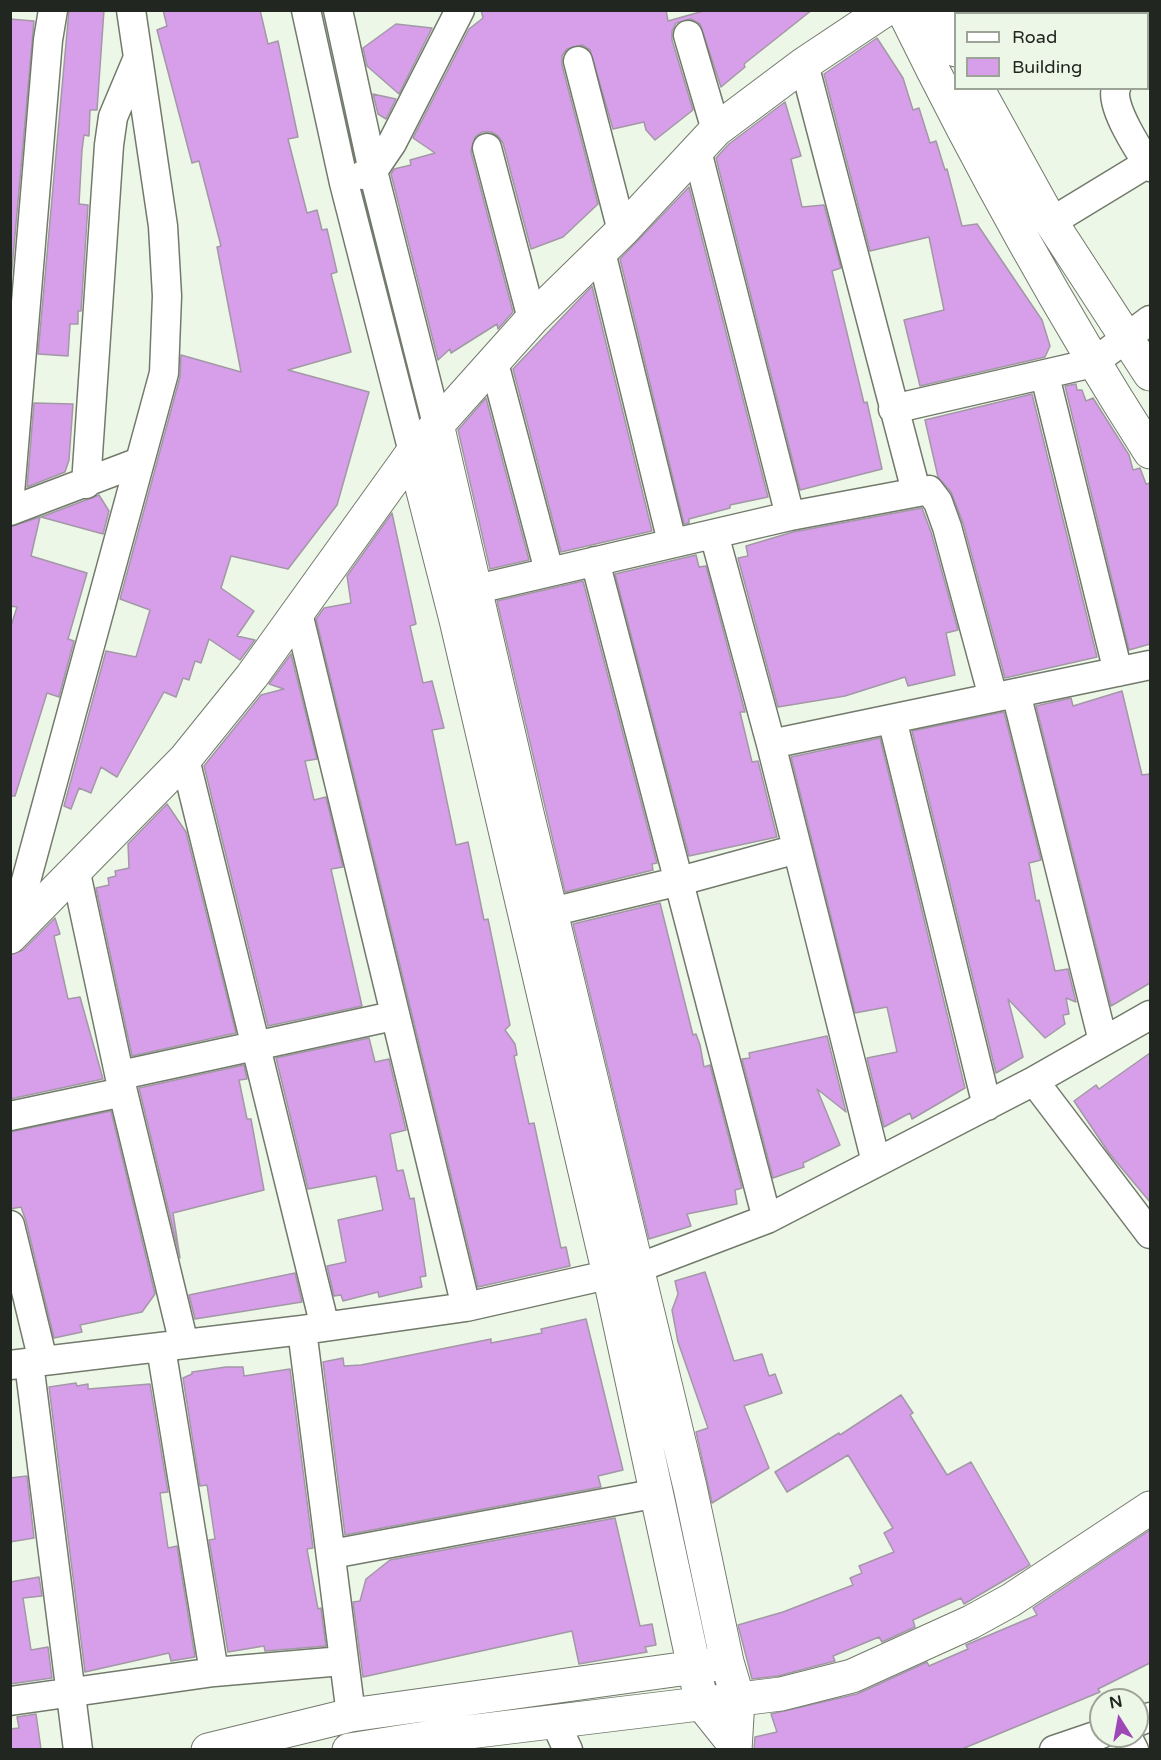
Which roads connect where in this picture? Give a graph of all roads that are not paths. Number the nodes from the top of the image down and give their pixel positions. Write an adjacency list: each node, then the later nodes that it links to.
1 (53, 10): 36 (street)
2 (131, 10): 11 (street)
3 (306, 10): 20 (street)
4 (338, 10): 19 (street)
5 (460, 10): 19 (street)
6 (903, 10): 26 (street)
7 (934, 10): 10 (street)
8 (875, 14): 13 (street)
9 (688, 35): 16 (street)
10 (954, 47)
11 (137, 60): 33 (street); 34 (street)
12 (578, 62): 22 (street)
13 (804, 64): 16 (street); 29 (street)
14 (978, 90): 21 (street)
15 (1115, 90): 18 (street)
16 (707, 141): 22 (street); 38 (street)
17 (487, 148): 23 (street)
18 (1149, 165): 21 (street)
19 (373, 171): 20 (street); 30 (street)
20 (344, 183): 31 (street)
21 (1052, 222): 24 (street)
22 (612, 242): 23 (street); 40 (street)
23 (532, 319): 25 (street)
24 (1138, 329): 26 (street); 27 (street)
25 (494, 363): 30 (street); 42 (street)
26 (1093, 363): 28 (street); 32 (street)
27 (1150, 374)
28 (1044, 376): 29 (street); 46 (street)
29 (892, 409): 35 (street)
30 (437, 424): 31 (street); 43 (street)
31 (413, 452): 44 (street); 68 (street)
32 (1150, 452)
33 (139, 462): 34 (street); 55 (street)
34 (86, 484): 37 (street)
35 (916, 490): 38 (street); 47 (street)
36 (10, 493)
37 (10, 511)
38 (790, 516): 39 (street)
39 (714, 534): 40 (street); 49 (street)
40 (672, 542): 41 (street)
41 (595, 561): 42 (street); 53 (street)
42 (549, 571): 43 (street)
43 (477, 589): 54 (street)
44 (298, 613): 50 (street); 57 (street)
45 (1149, 669): 46 (street)
46 (1118, 672): 47 (street)
47 (1004, 695): 48 (street); 58 (street)
48 (892, 719): 49 (street); 62 (street)
49 (771, 744): 51 (street)
50 (185, 759): 52 (street); 59 (street)
51 (797, 849): 53 (street); 64 (street)
52 (76, 873): 55 (street); 61 (street)
53 (680, 881): 54 (street); 65 (street)
54 (551, 912): 68 (street)
55 (11, 936)
56 (1150, 1015): 58 (street)
57 (393, 1016): 59 (street); 69 (street)
58 (1102, 1041): 60 (street)
59 (256, 1044): 61 (street); 70 (street)
60 (1034, 1082): 62 (street); 67 (street)
61 (122, 1084): 63 (street); 71 (street)
62 (987, 1106): 64 (street)
63 (10, 1116)
64 (876, 1162): 65 (street)
65 (767, 1219): 68 (street)
66 (10, 1225): 72 (street)
67 (1150, 1234)
68 (623, 1271): 69 (street); 73 (street); 77 (street)
69 (466, 1307): 70 (street)
70 (314, 1328): 71 (street); 75 (street)
71 (173, 1346): 72 (street); 79 (street)
72 (27, 1363): 80 (street)
73 (658, 1493): 75 (street); 78 (street)
74 (1150, 1508): 81 (street)
75 (332, 1554): 76 (street)
76 (342, 1661): 79 (street); 84 (street)
77 (727, 1662): 78 (street); 81 (street)
78 (695, 1667): 83 (street); 84 (street)
79 (214, 1672): 80 (street)
80 (69, 1694): 82 (street); 88 (street)
81 (738, 1699): 83 (street); 87 (street)
82 (10, 1701)
83 (702, 1704): 85 (street); 87 (street)
84 (351, 1715): 89 (street)
85 (562, 1736): 90 (street)
86 (1089, 1738): 91 (street)
87 (734, 1747)
88 (78, 1749)
89 (208, 1749)
90 (349, 1749)
91 (1054, 1749)

